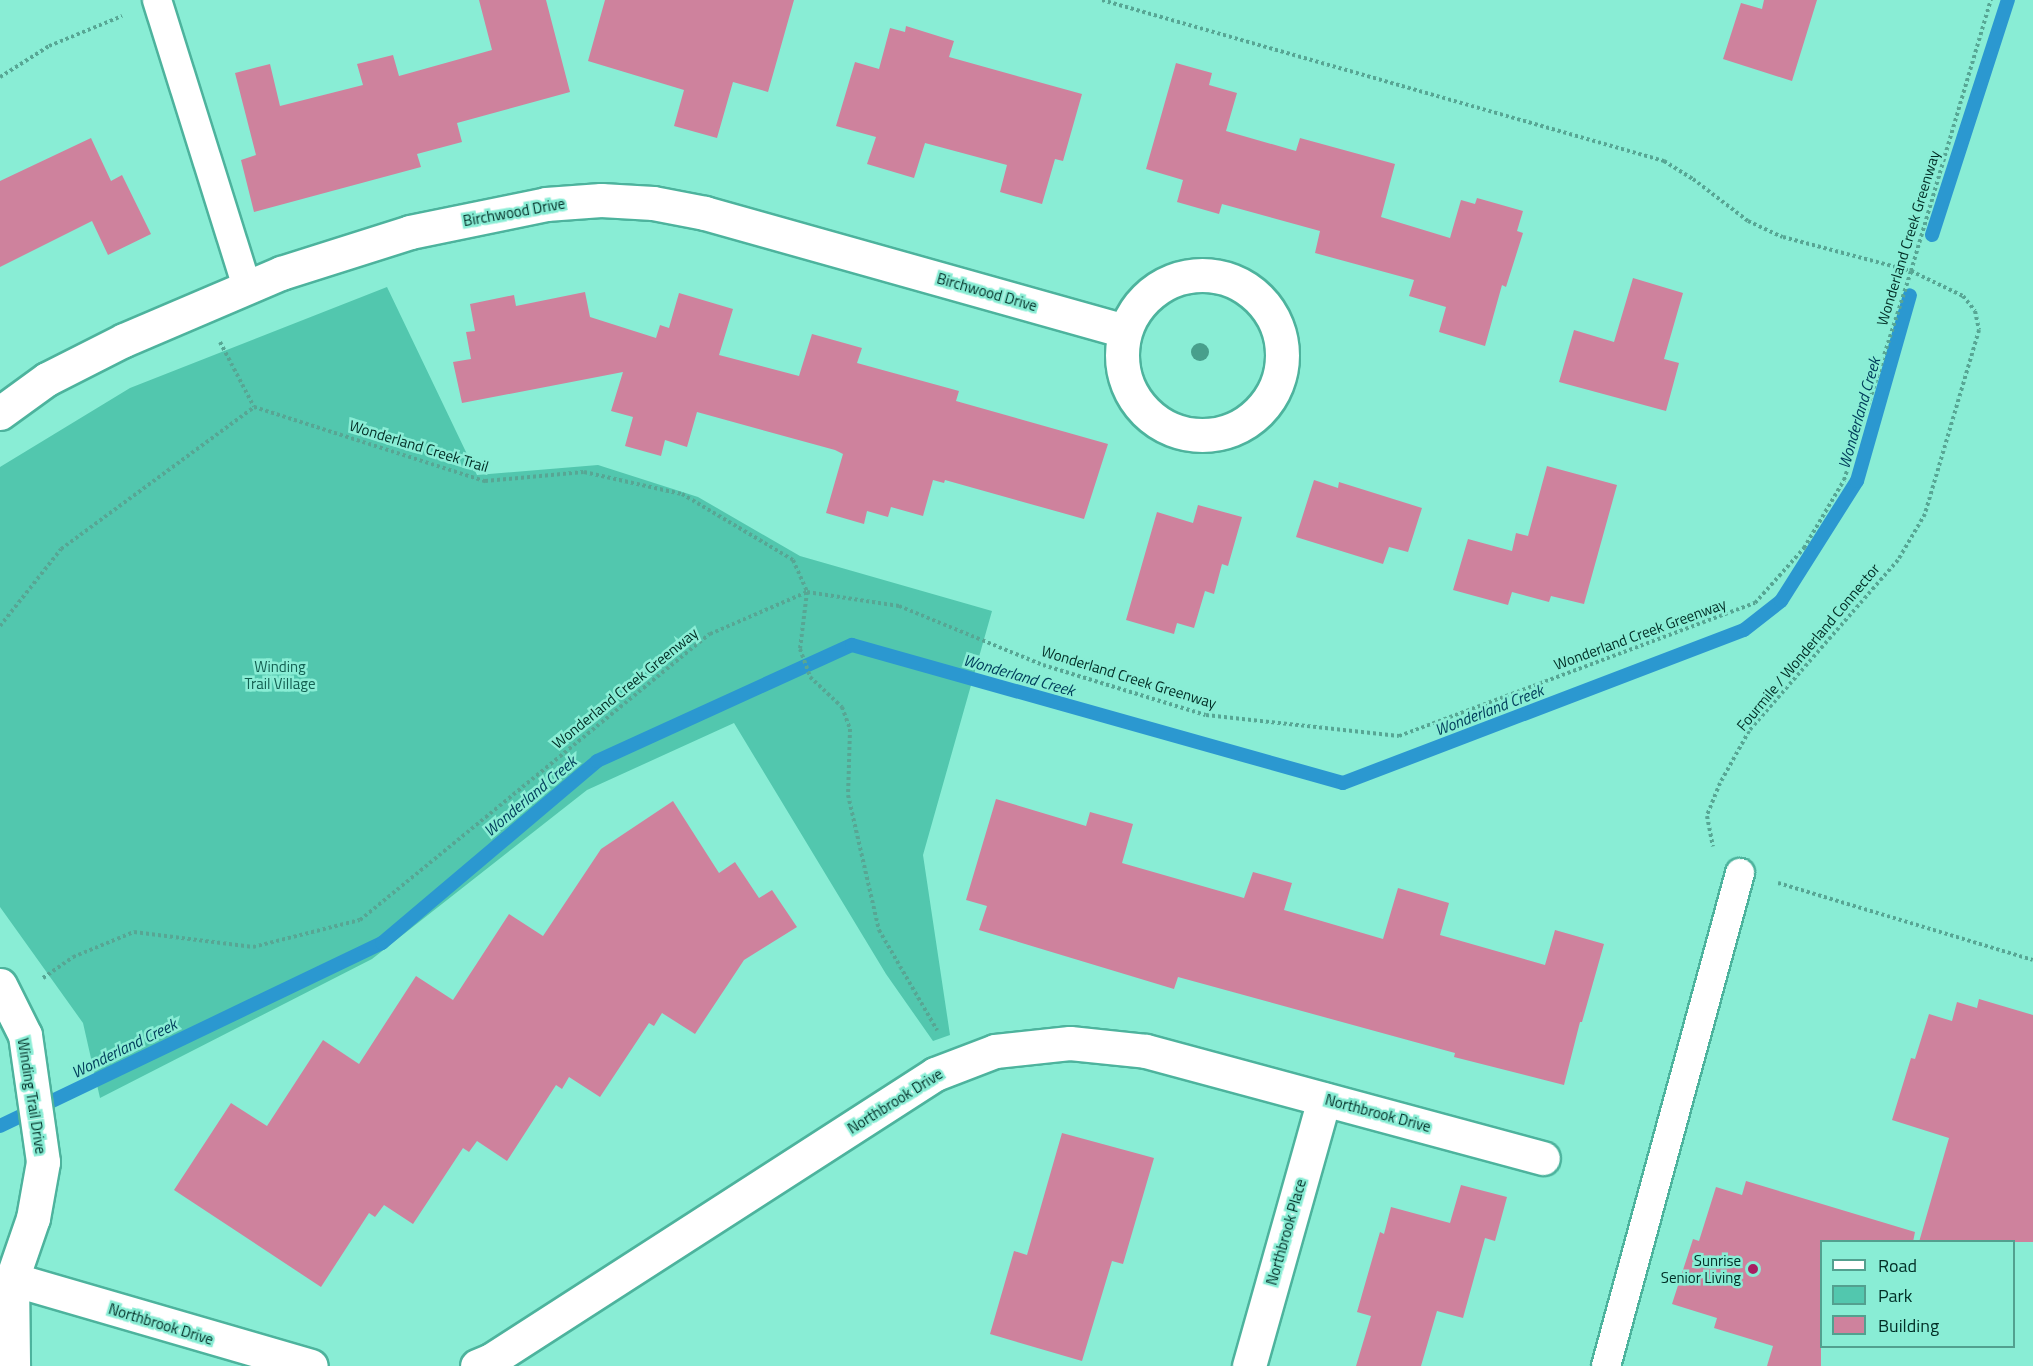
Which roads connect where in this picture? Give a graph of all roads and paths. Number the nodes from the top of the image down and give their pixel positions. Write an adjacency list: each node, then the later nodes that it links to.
1 (1102, 0): 5 (path, Fourmile / Wonderland Connector)
2 (1991, 0): 5 (path, Wonderland Creek Greenway)
3 (157, 1): 4 (path); 6 (lane)
4 (0, 77)
5 (1911, 271): 11 (path, Wonderland Creek Greenway); 13 (path, Fourmile / Wonderland Connector)
6 (247, 287): 7 (street, Birchwood Drive); 8 (street, Birchwood Drive)
7 (202, 309): 9 (path); 10 (street, Birchwood Drive)
8 (1124, 331): 8 (street)
9 (254, 406): 11 (path, Wonderland Creek Trail); 12 (path)
10 (0, 413)
11 (807, 592): 15 (path, Wonderland Creek Greenway); 16 (path, Wonderland Creek Trail)
12 (0, 626)
13 (1740, 873): 14 (path, Fourmile / Wonderland Connector); 24 (lane)
14 (2033, 960)
15 (5, 993): 19 (street, Winding Trail Drive)
16 (957, 1064): 17 (street, Northbrook Drive); 22 (street, Northbrook Drive)
17 (1324, 1099): 18 (street, Northbrook Drive); 23 (street, Northbrook Place)
18 (1543, 1158)
19 (6, 1289): 20 (street, Winding Trail Drive); 21 (street, Northbrook Drive)
20 (13, 1366)
21 (311, 1366)
22 (477, 1366)
23 (1249, 1366)
24 (1606, 1366)

